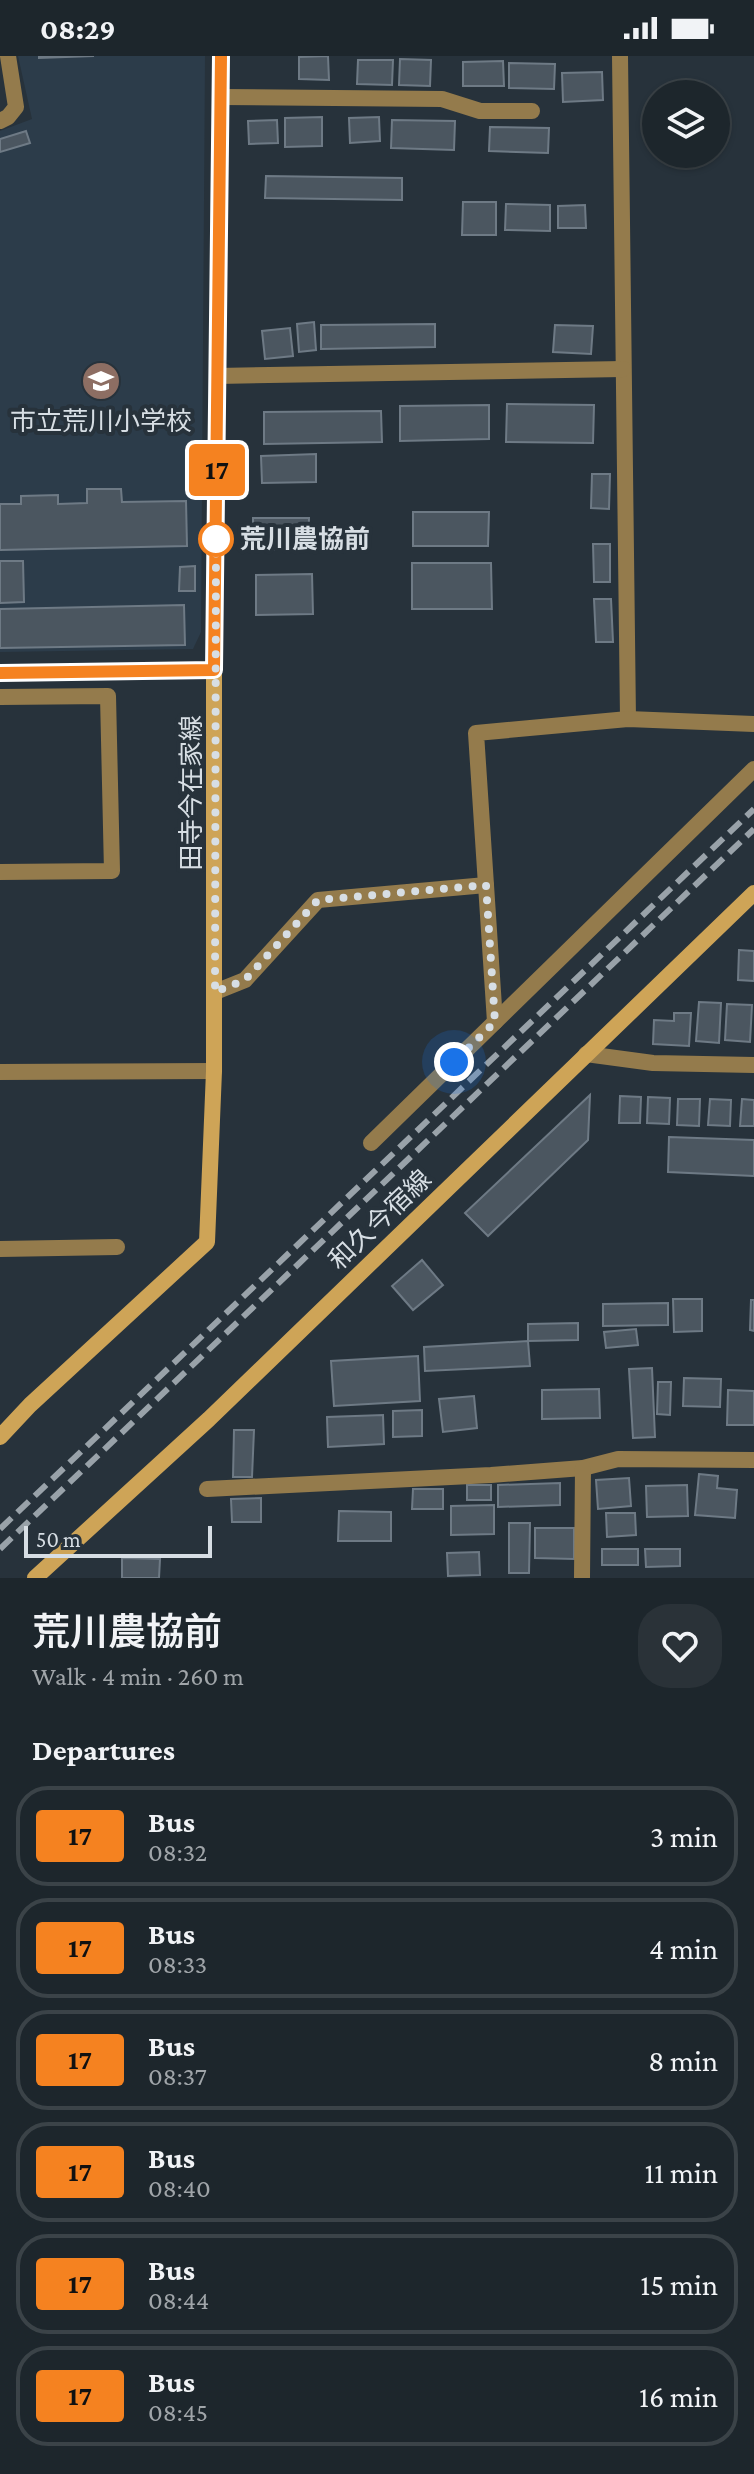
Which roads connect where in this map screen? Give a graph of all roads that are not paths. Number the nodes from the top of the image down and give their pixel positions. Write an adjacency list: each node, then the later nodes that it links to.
1 (8, 56): 6 (street)
2 (221, 56): 4 (main road, 田寺今在家線)
3 (620, 56): 7 (street)
4 (220, 97): 5 (street); 8 (main road, 田寺今在家線)
5 (532, 111)
6 (0, 121)
7 (623, 369): 8 (street); 12 (street)
8 (217, 376): 9 (main road, 田寺今在家線)
9 (214, 670): 10 (street); 18 (main road, 田寺今在家線)
10 (0, 673)
11 (0, 697): 15 (street)
12 (628, 719): 13 (street); 16 (street)
13 (754, 724)
14 (754, 769): 19 (street)
15 (0, 872)
16 (486, 885): 18 (street); 19 (street)
17 (754, 893): 20 (main road, 和久今宿線)
18 (215, 992): 22 (main road, 田寺今在家線)
19 (495, 1022): 24 (street)
20 (586, 1054): 21 (street); 31 (main road, 和久今宿線)
21 (754, 1065)
22 (214, 1071): 23 (street); 27 (main road, 田寺今在家線)
23 (0, 1072)
24 (371, 1143)
25 (117, 1247): 26 (street)
26 (0, 1249)
27 (0, 1437)
28 (754, 1460): 29 (street)
29 (583, 1468): 30 (street); 32 (street)
30 (207, 1489)
31 (35, 1578)
32 (582, 1578)

